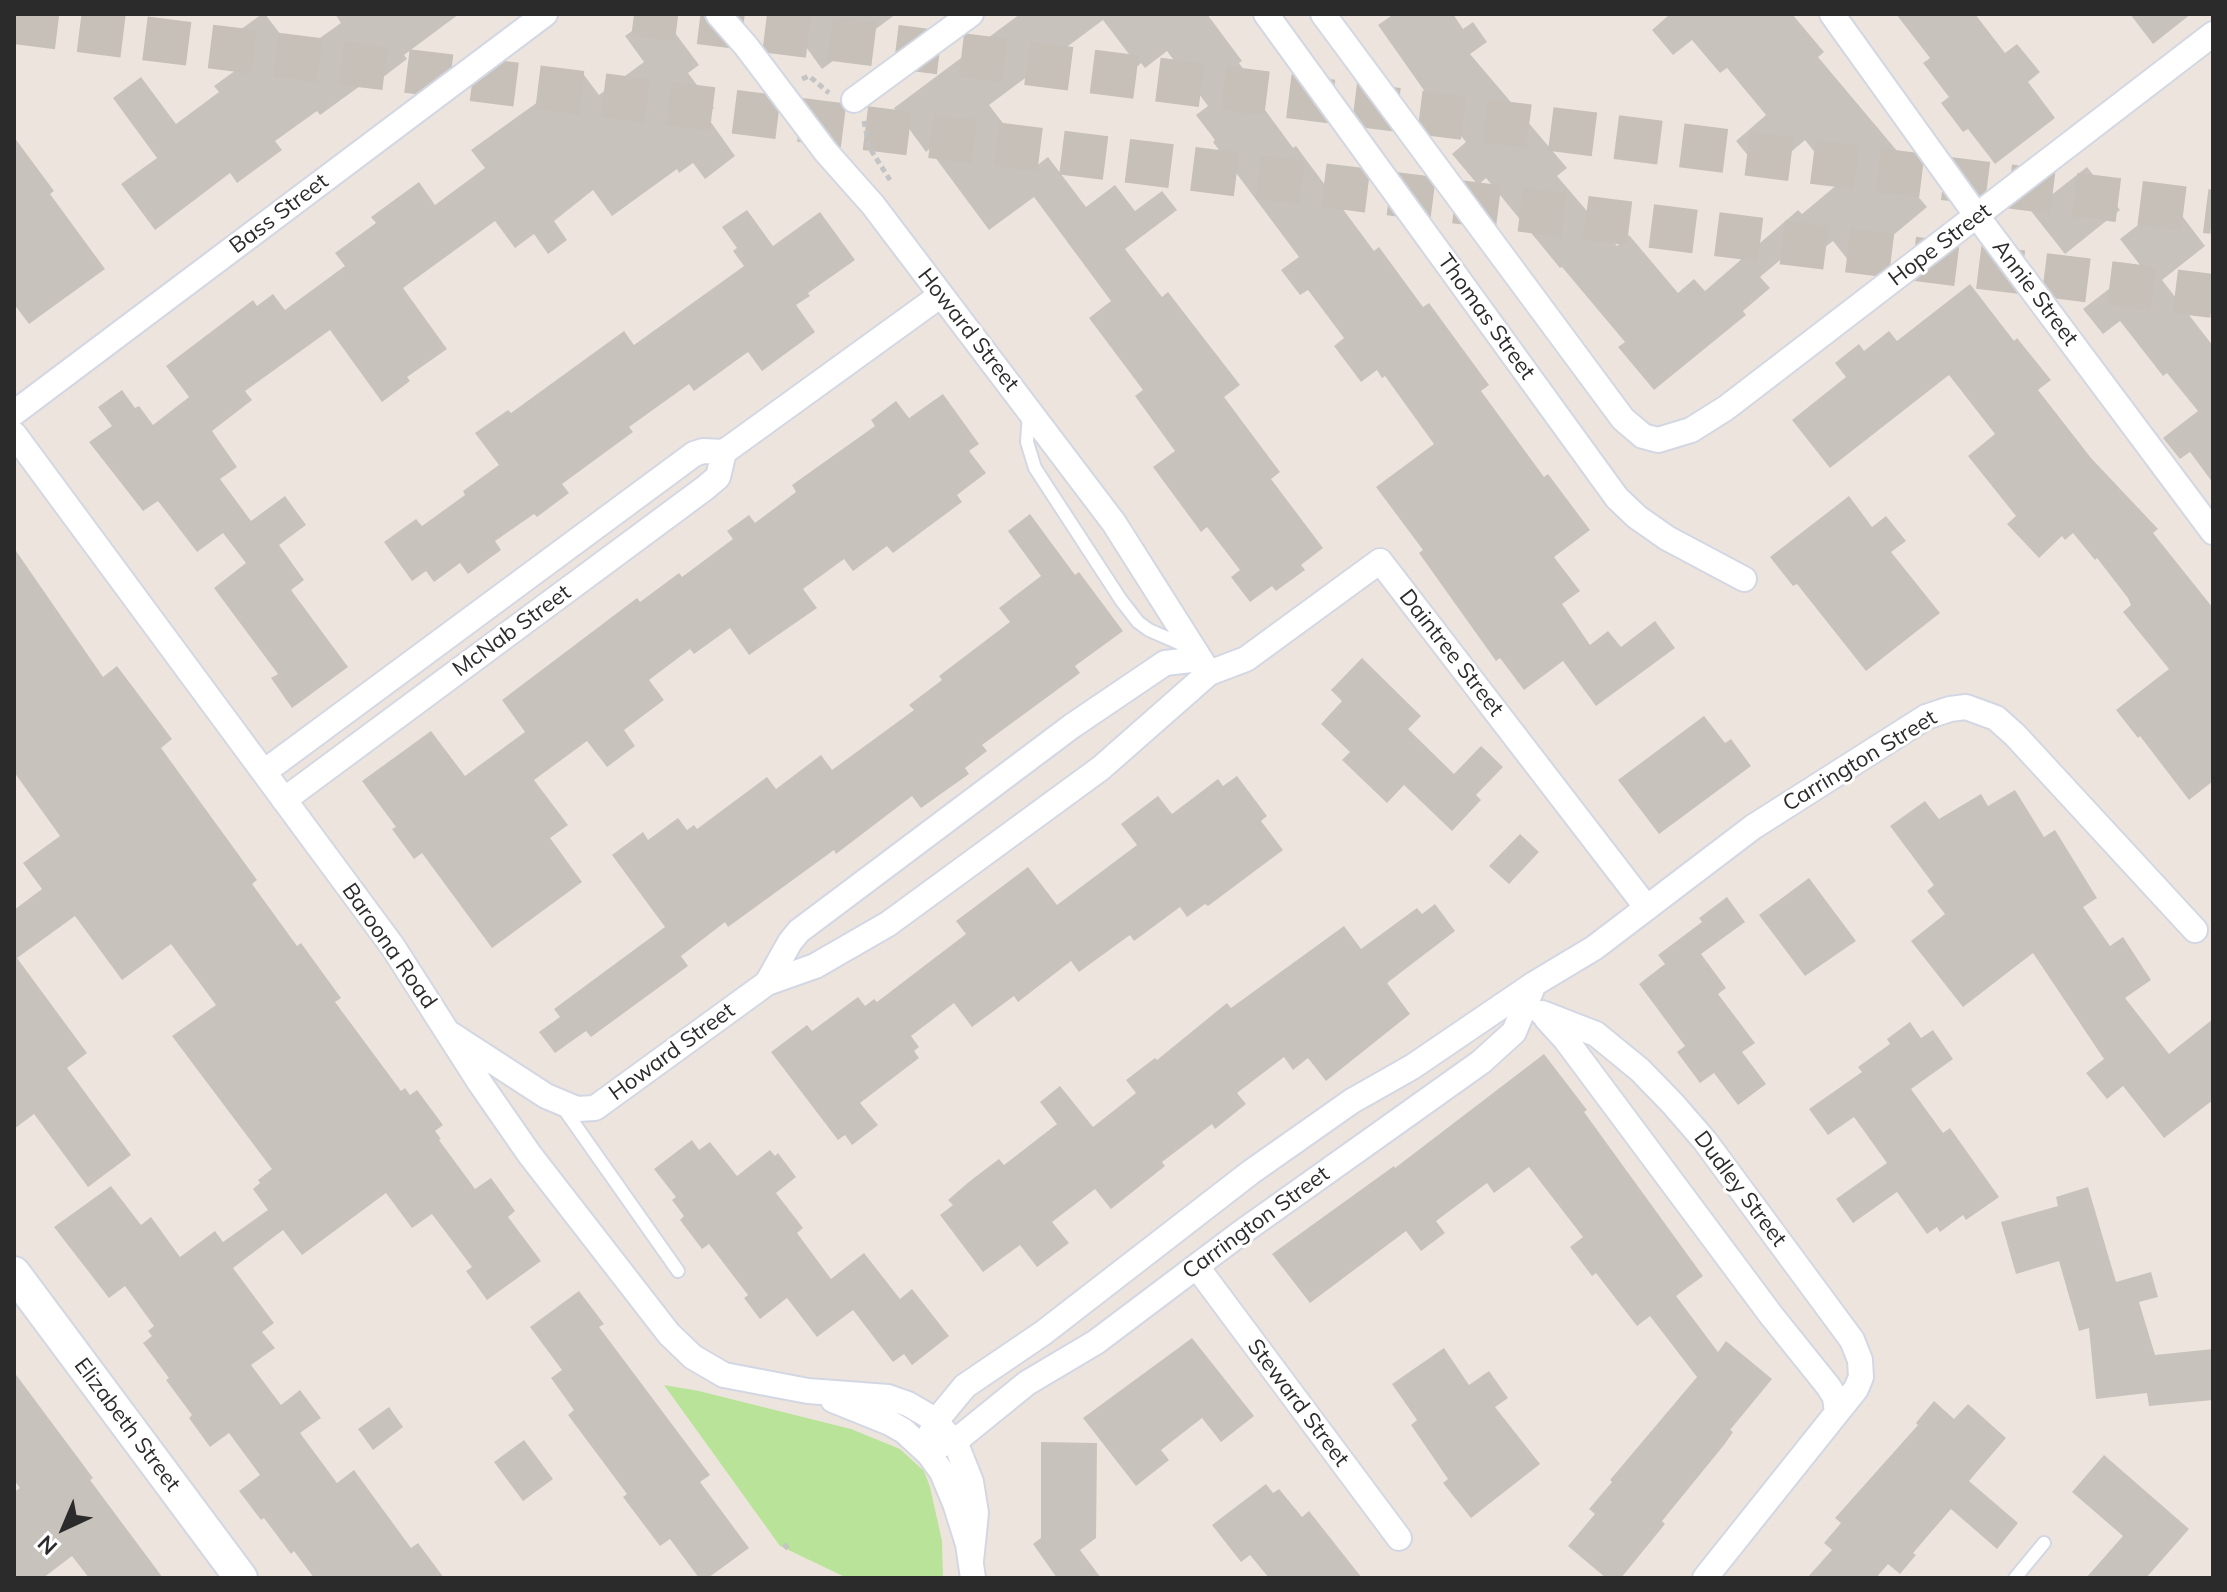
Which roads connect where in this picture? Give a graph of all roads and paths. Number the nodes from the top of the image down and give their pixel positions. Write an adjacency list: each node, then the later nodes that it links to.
1 (545, 14): 13 (street, Bass Street)
2 (718, 14): 9 (street, Howard Street)
3 (971, 14): 8 (street)
4 (1266, 14): 17 (street, Thomas Street)
5 (1323, 14): 10 (street, Hope Street)
6 (1832, 14): 10 (street, Annie Street)
7 (2213, 34): 10 (street, Hope Street)
8 (860, 96): 9 (path)
9 (873, 205): 11 (street, Howard Street)
10 (1977, 216): 16 (street, Annie Street)
11 (941, 295): 12 (street, Howard Street); 15 (street, McNab Street)
12 (1029, 410): 18 (street, Howard Street); 18 (lane)
13 (14, 413)
14 (14, 434): 19 (street, Baroona Road)
15 (724, 452): 19 (street, McNab Street); 20 (street, McNab Street)
16 (2213, 532)
17 (1744, 579)
18 (1201, 660): 21 (street, Daintree Street); 23 (street, Howard Street); 23 (street, Howard Street)
19 (264, 772): 20 (street, Baroona Road)
20 (284, 800): 25 (street, Baroona Road)
21 (1647, 908): 22 (street, Carrington Street); 24 (street, Carrington Street)
22 (2195, 930)
23 (767, 983): 26 (street, Howard Street)
24 (1531, 998): 27 (street, Carrington Street); 31 (street); 31 (street, Dudley Street); 32 (street, Carrington Street)
25 (449, 1033): 26 (street, Howard Street); 30 (street, Baroona Road)
26 (560, 1103): 28 (lane)
27 (1197, 1267): 33 (street, Carrington Street); 35 (street, Steward Street)
28 (678, 1271)
29 (14, 1273): 40 (street, Elizabeth Street)
30 (808, 1391): 32 (street, Baroona Road); 34 (street, Baroona Road)
31 (1837, 1413): 41 (street, Dudley Street)
32 (936, 1421): 33 (street, Baroona Road); 34 (street, Carrington Street)
33 (954, 1440): 34 (street); 39 (street, Baroona Road)
34 (924, 1449): 39 (street, Baroona Road)
35 (1399, 1538)
36 (2044, 1543): 42 (lane)
37 (784, 1544): 38 (path)
38 (789, 1550)
39 (972, 1569)
40 (241, 1578)
41 (1705, 1578)
42 (2015, 1578)

